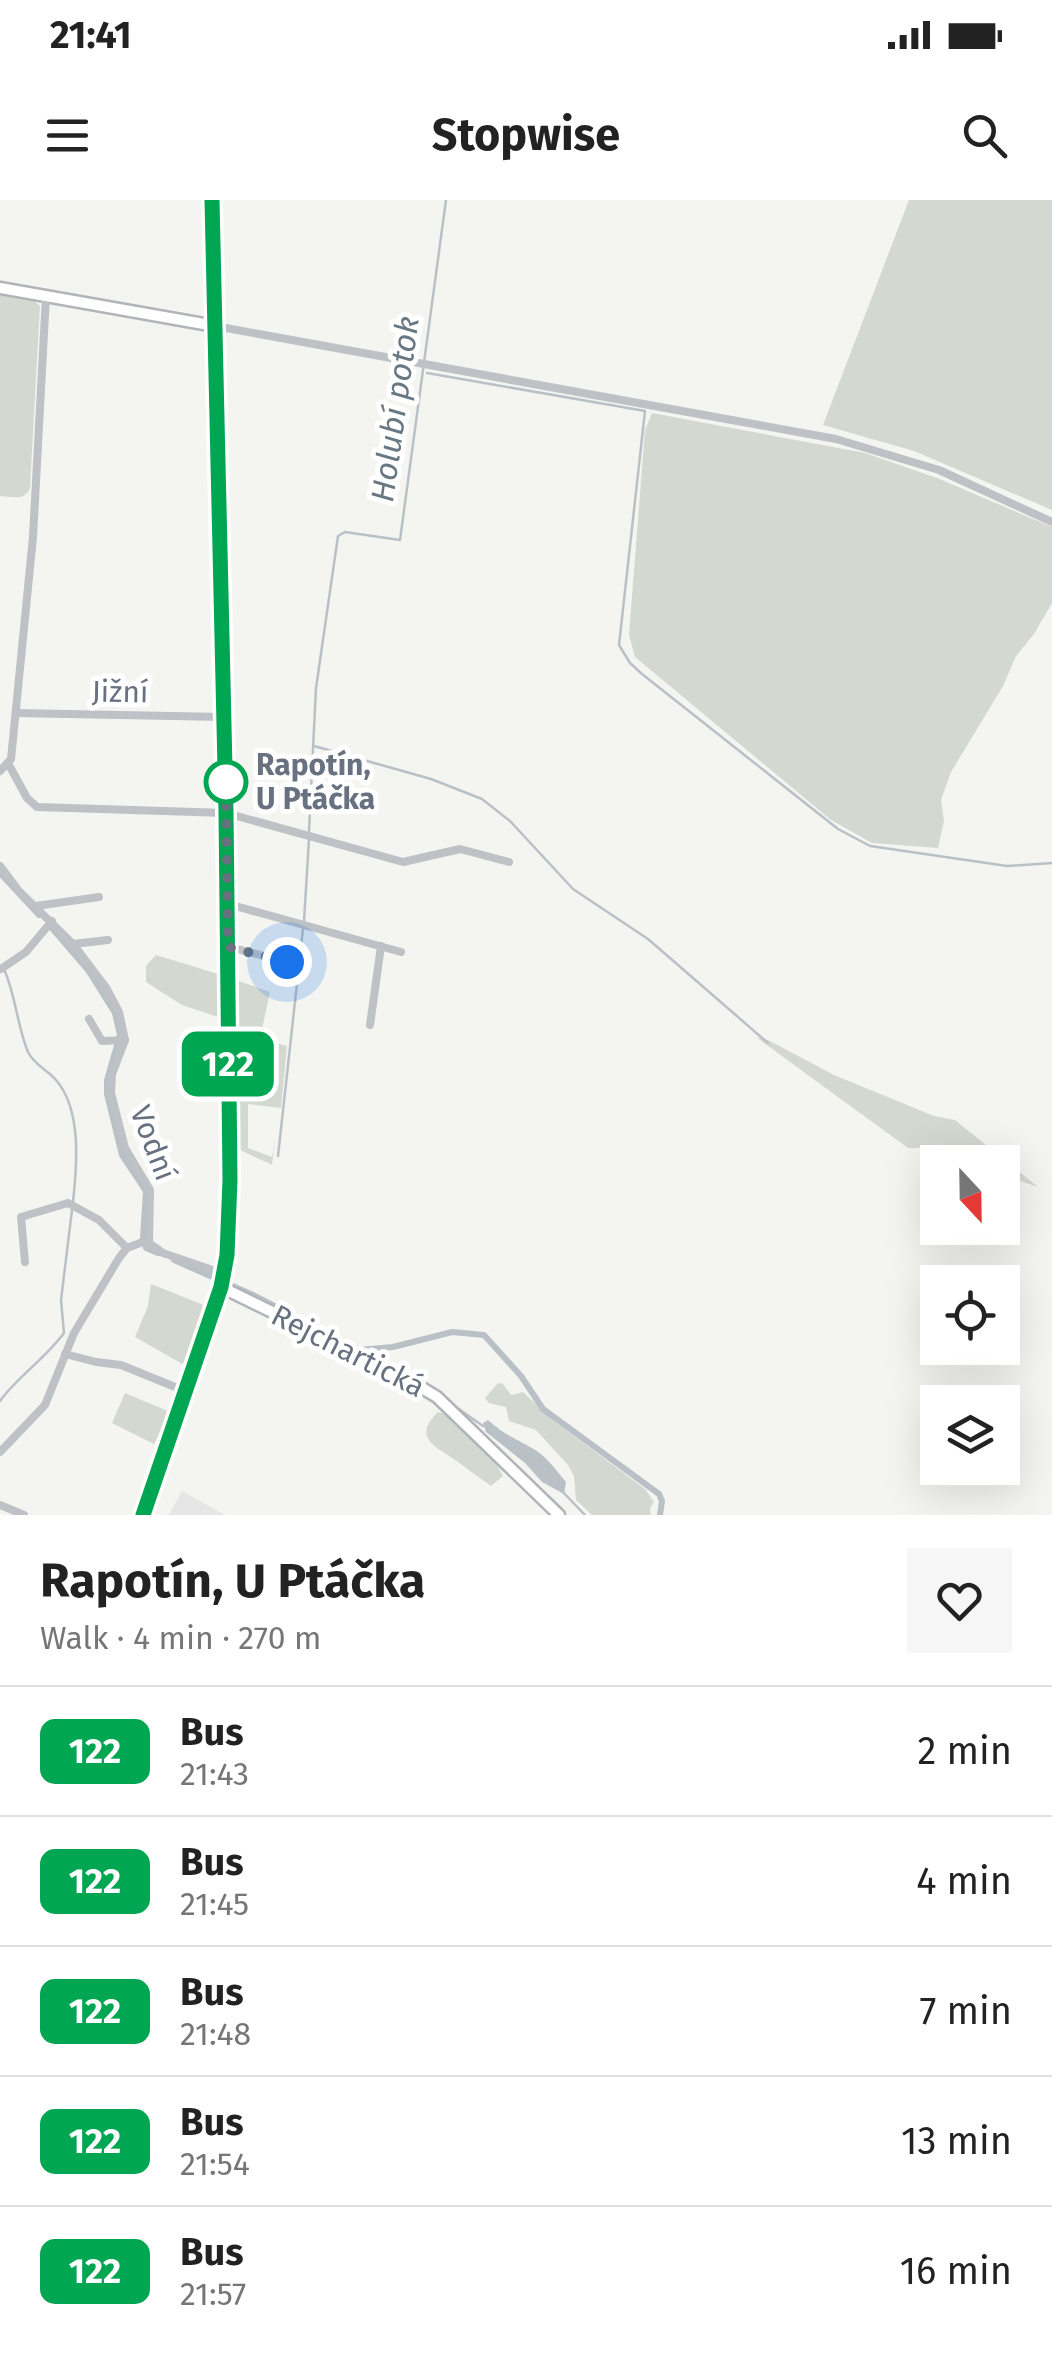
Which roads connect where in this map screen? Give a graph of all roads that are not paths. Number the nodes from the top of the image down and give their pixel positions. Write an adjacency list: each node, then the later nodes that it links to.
1 (212, 200): 4 (main road)
2 (0, 288): 3 (street)
3 (46, 296): 4 (street); 6 (street)
4 (215, 326): 5 (street); 7 (main road)
5 (1052, 522)
6 (16, 714): 7 (street, Jižní); 8 (street)
7 (224, 717): 9 (main road)
8 (4, 768): 9 (street)
9 (226, 812): 10 (street); 13 (main road)
10 (509, 862)
11 (0, 866): 14 (street)
12 (100, 897): 14 (street)
13 (228, 904): 18 (street); 19 (main road)
14 (36, 906): 15 (street)
15 (50, 924): 17 (street); 22 (street)
16 (108, 940): 17 (street)
17 (73, 944): 25 (street)
18 (381, 946): 20 (street); 24 (street)
19 (228, 947): 21 (street); 29 (main road)
20 (402, 952)
21 (287, 962)
22 (1, 969)
23 (89, 1019): 25 (street)
24 (370, 1025)
25 (121, 1040): 26 (street, Vodní)
26 (145, 1242): 27 (street); 29 (street)
27 (127, 1248): 28 (street); 30 (street)
28 (26, 1262)
29 (222, 1280): 31 (main road); 36 (street, Rejchartická)
30 (65, 1354): 31 (street); 32 (street)
31 (185, 1391): 35 (main road)
32 (0, 1452)
33 (0, 1506): 34 (street)
34 (24, 1515)
35 (143, 1515)
36 (559, 1515)

